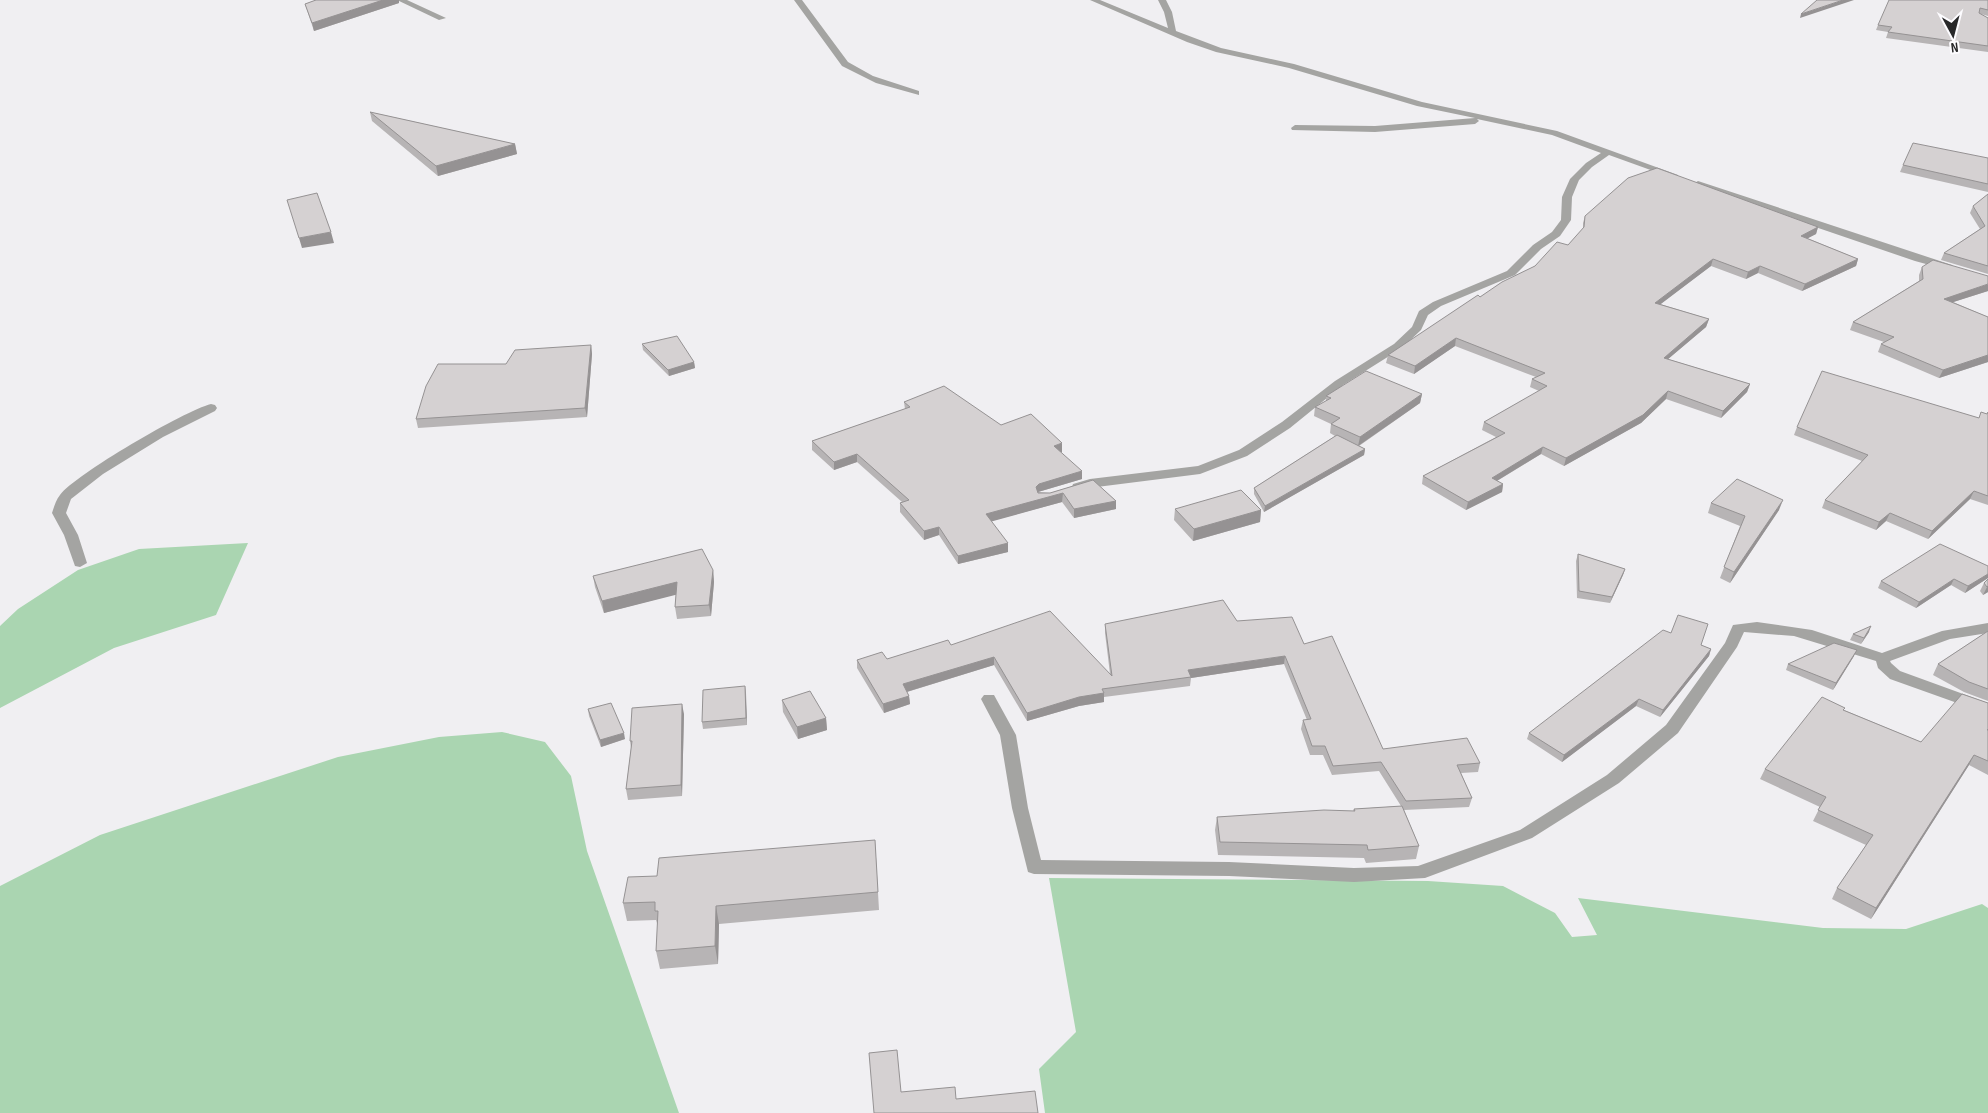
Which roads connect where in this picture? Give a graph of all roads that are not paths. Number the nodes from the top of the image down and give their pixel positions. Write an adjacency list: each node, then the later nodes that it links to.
1 (401, 0): 5 (street)
2 (798, 0): 7 (street)
3 (1094, 0): 6 (street)
4 (1162, 0): 6 (street)
5 (442, 18)
6 (1172, 31): 8 (street)
7 (916, 94)
8 (1491, 120): 9 (street); 10 (street)
9 (1295, 128)
10 (1608, 152): 11 (street); 13 (street)
11 (1954, 269)
12 (211, 408): 14 (street)
13 (1063, 491)
14 (80, 563)
15 (1988, 628): 16 (street)
16 (1883, 658): 17 (street); 18 (street)
17 (989, 699)
18 (1988, 709)

